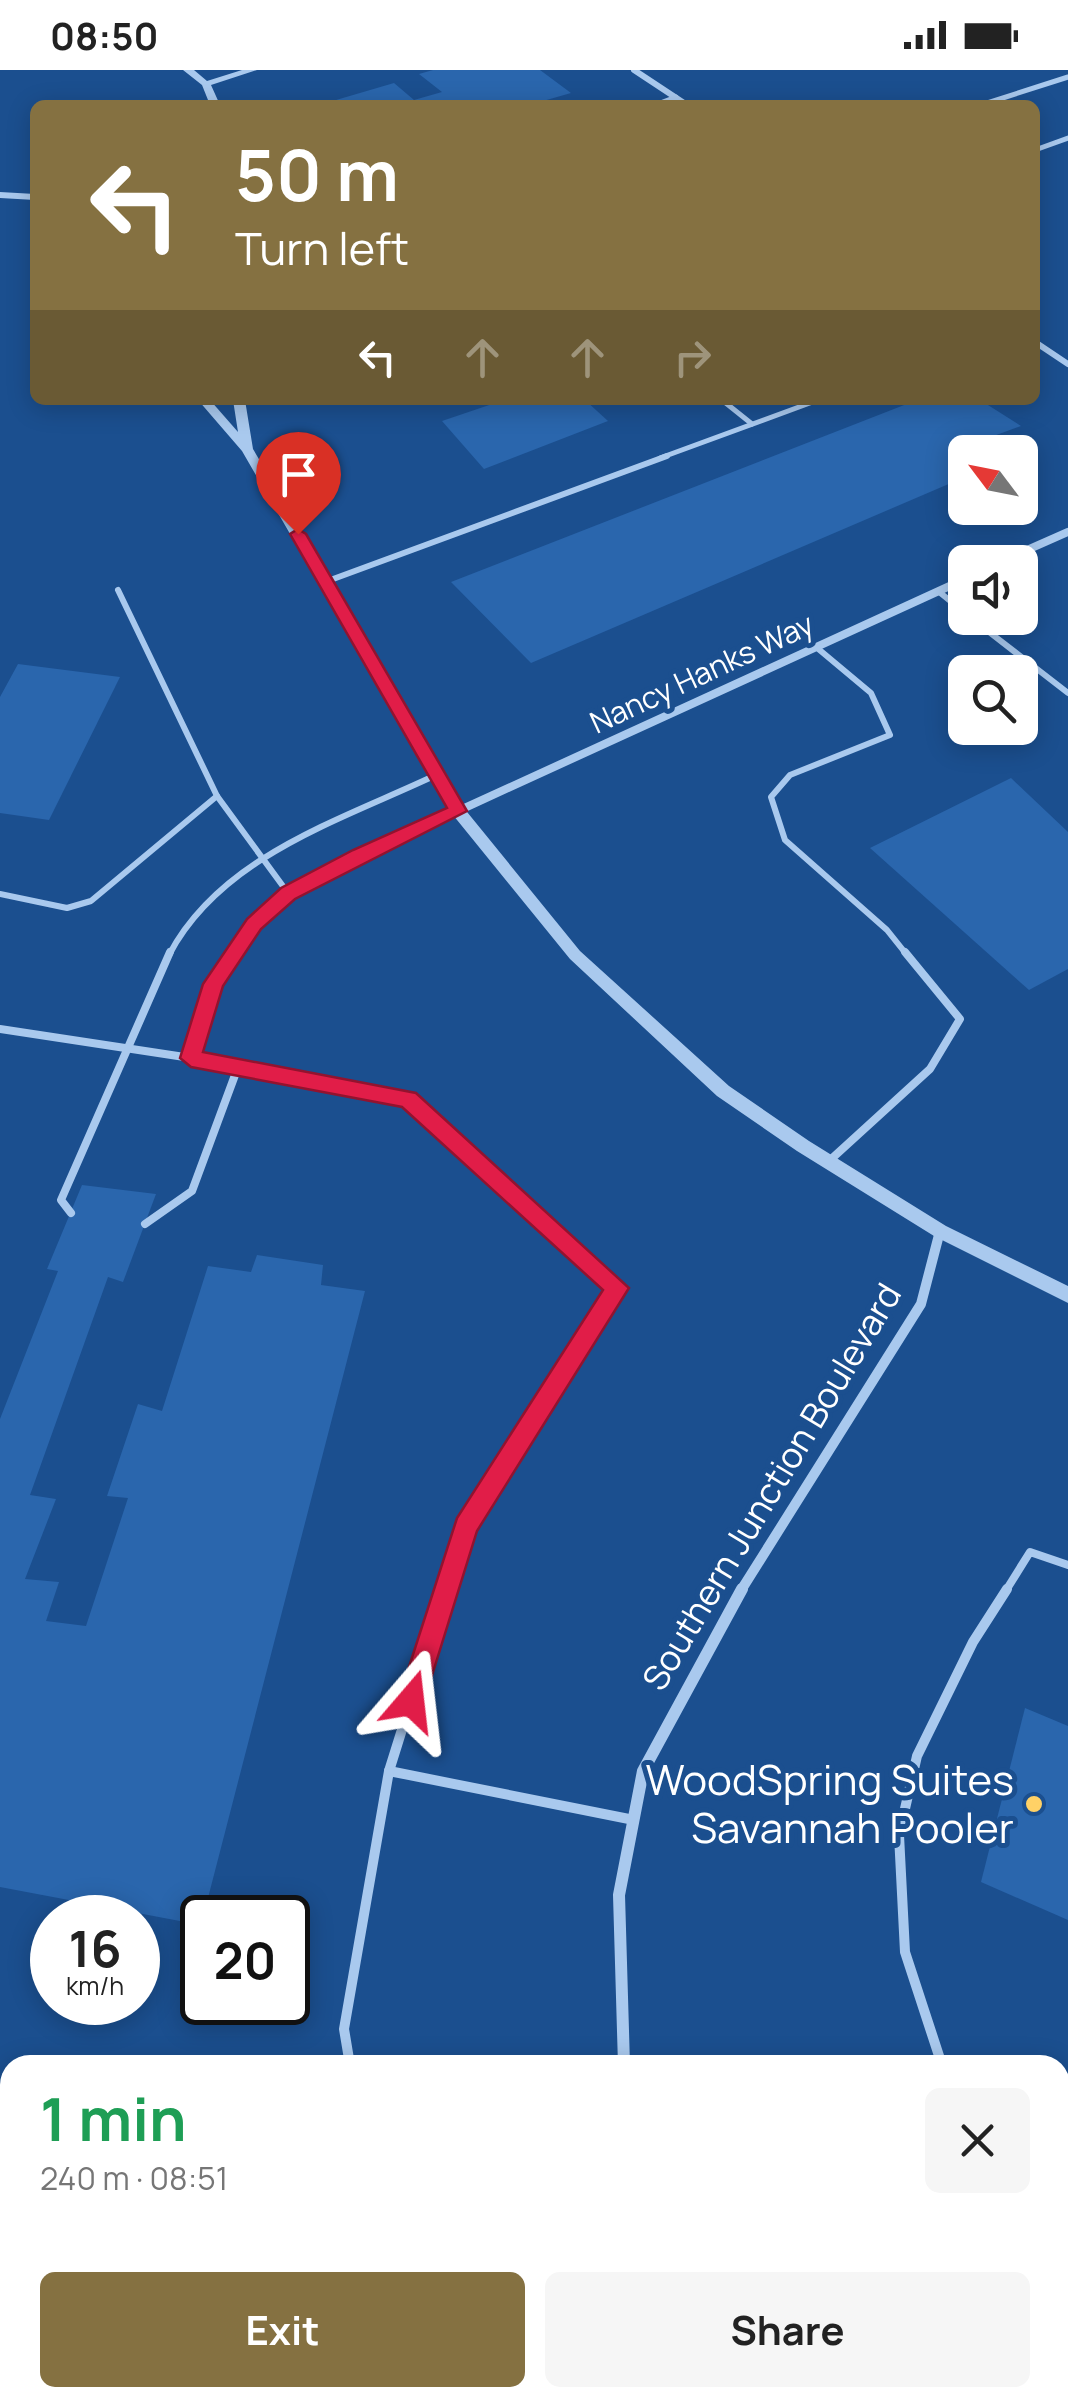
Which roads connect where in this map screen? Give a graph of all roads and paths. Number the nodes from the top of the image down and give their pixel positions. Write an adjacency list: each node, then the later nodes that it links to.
1 (188, 70): 5 (street)
2 (252, 70): 5 (street)
3 (638, 72): 6 (street)
4 (1068, 77): 10 (lane)
5 (206, 84): 7 (street)
6 (676, 98): 8 (lane); 9 (street)
7 (213, 100)
8 (670, 100)
9 (679, 100)
10 (996, 100)
11 (1068, 138): 12 (lane)
12 (1040, 148)
13 (0, 195): 14 (street)
14 (30, 197)
15 (1040, 345): 16 (street)
16 (1068, 364)
17 (208, 405): 22 (street)
18 (240, 405): 22 (street)
19 (728, 405): 21 (lane)
20 (804, 405): 21 (lane)
21 (752, 424): 25 (lane)
22 (247, 449): 25 (street)
23 (1068, 532): 24 (street)
24 (1038, 545)
25 (325, 582): 33 (street)
26 (948, 587): 28 (street, Nancy Hanks Way)
27 (118, 590): 34 (lane)
28 (938, 591): 29 (lane); 31 (street, Nancy Hanks Way)
29 (948, 599)
30 (993, 635): 32 (lane)
31 (816, 647): 35 (street, Nancy Hanks Way); 43 (lane)
32 (1068, 694)
33 (436, 775): 35 (street); 36 (lane)
34 (218, 796): 36 (lane); 37 (lane)
35 (458, 811): 38 (lane); 43 (street)
36 (260, 858): 38 (lane); 40 (lane)
37 (0, 894)
38 (288, 894): 41 (lane)
39 (0, 1029): 40 (lane)
40 (124, 1049): 41 (lane); 44 (lane)
41 (191, 1058): 42 (lane)
42 (238, 1067): 45 (lane); 49 (lane)
43 (828, 1162): 46 (street)
44 (71, 1213)
45 (144, 1224)
46 (940, 1231): 47 (street); 50 (street, Southern Junction Boulevard)
47 (1068, 1295)
48 (1068, 1565): 53 (lane)
49 (389, 1771): 50 (lane); 51 (lane)
50 (634, 1820): 52 (street, Southern Junction Boulevard)
51 (348, 2055)
52 (624, 2055)
53 (939, 2055)

